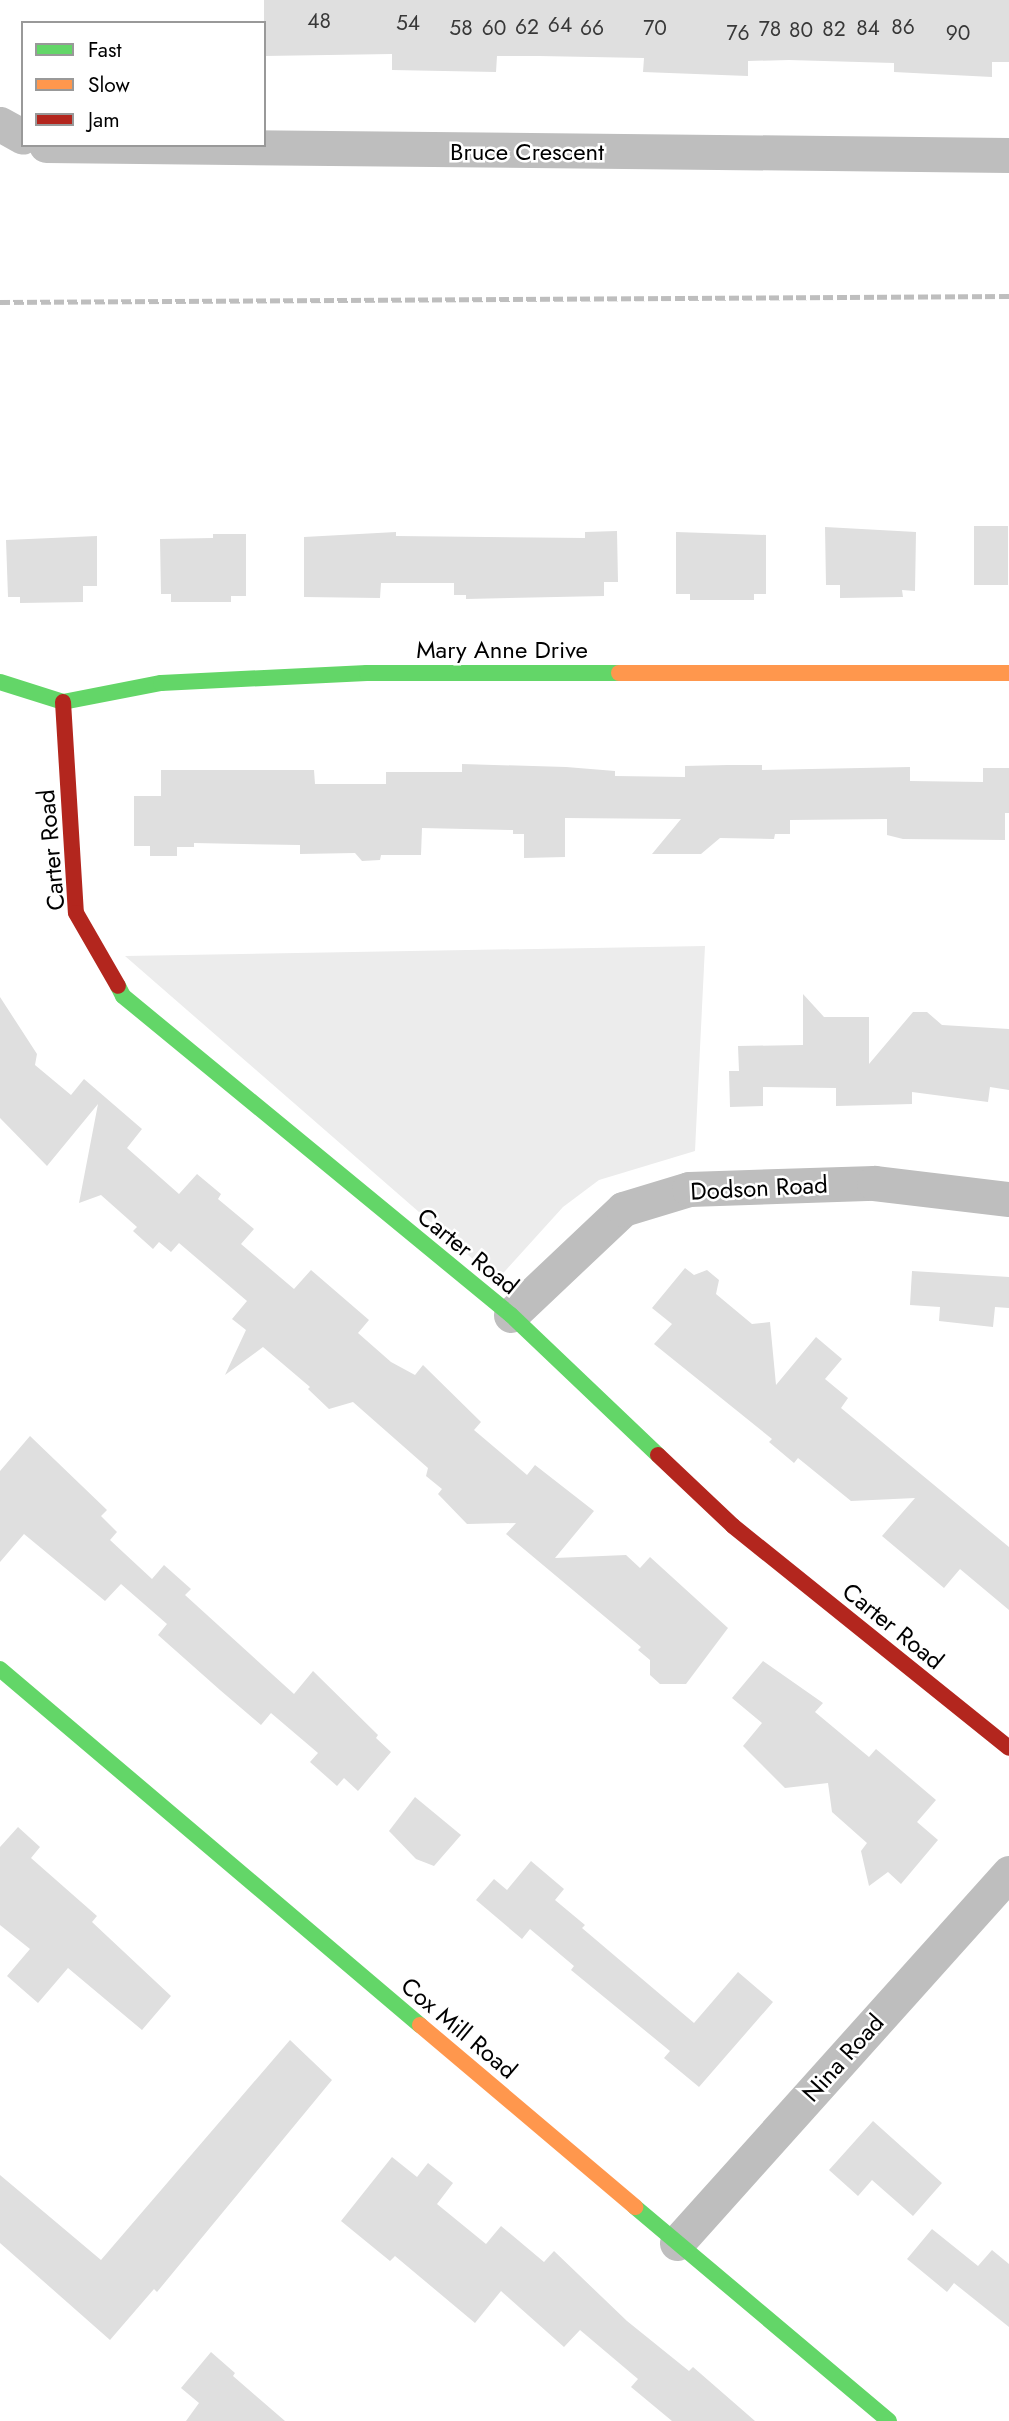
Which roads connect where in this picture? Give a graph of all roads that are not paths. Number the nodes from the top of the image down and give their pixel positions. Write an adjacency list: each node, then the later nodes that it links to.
1 (0, 124): 2 (street)
2 (21, 136)
3 (239, 147): 4 (street, Bruce Crescent)
4 (1009, 155)
5 (1009, 673): 7 (street, Mary Anne Drive)
6 (0, 682): 7 (street, Mary Anne Drive)
7 (63, 702): 9 (street, Carter Road)
8 (1009, 1199): 9 (street, Dodson Road)
9 (511, 1315): 11 (street, Carter Road)
10 (0, 1669): 13 (street, Cox Mill Road)
11 (1009, 1748)
12 (1009, 1873): 13 (street, Nina Road)
13 (677, 2243): 14 (street, Cox Mill Road)
14 (889, 2421)

